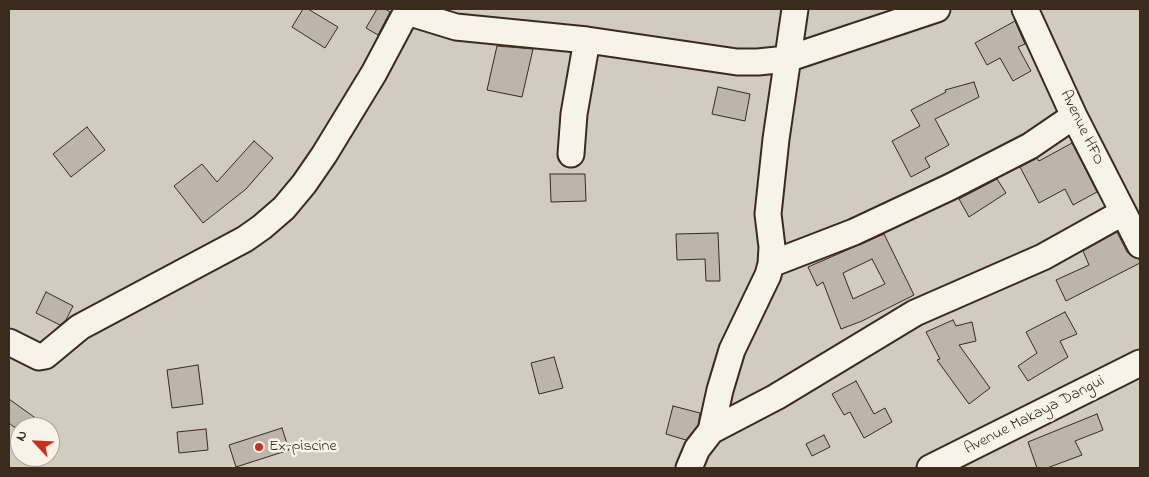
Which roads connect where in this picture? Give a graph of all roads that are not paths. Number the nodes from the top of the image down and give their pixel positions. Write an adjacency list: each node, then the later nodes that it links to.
1 (795, 9): 6 (street)
2 (937, 9): 6 (street)
3 (1025, 9): 7 (street, Avenue HFO)
4 (408, 10): 5 (street); 12 (street)
5 (587, 40): 6 (street); 8 (street)
6 (787, 59): 11 (street)
7 (1074, 116): 9 (street, Avenue HFO); 11 (street)
8 (571, 154)
9 (1122, 213): 10 (street, Avenue HFO); 14 (street)
10 (1140, 245)
11 (771, 264): 14 (street)
12 (9, 342)
13 (1140, 363): 16 (street, Avenue Makaya Dangui)
14 (710, 431): 15 (street)
15 (689, 468)
16 (930, 468)

